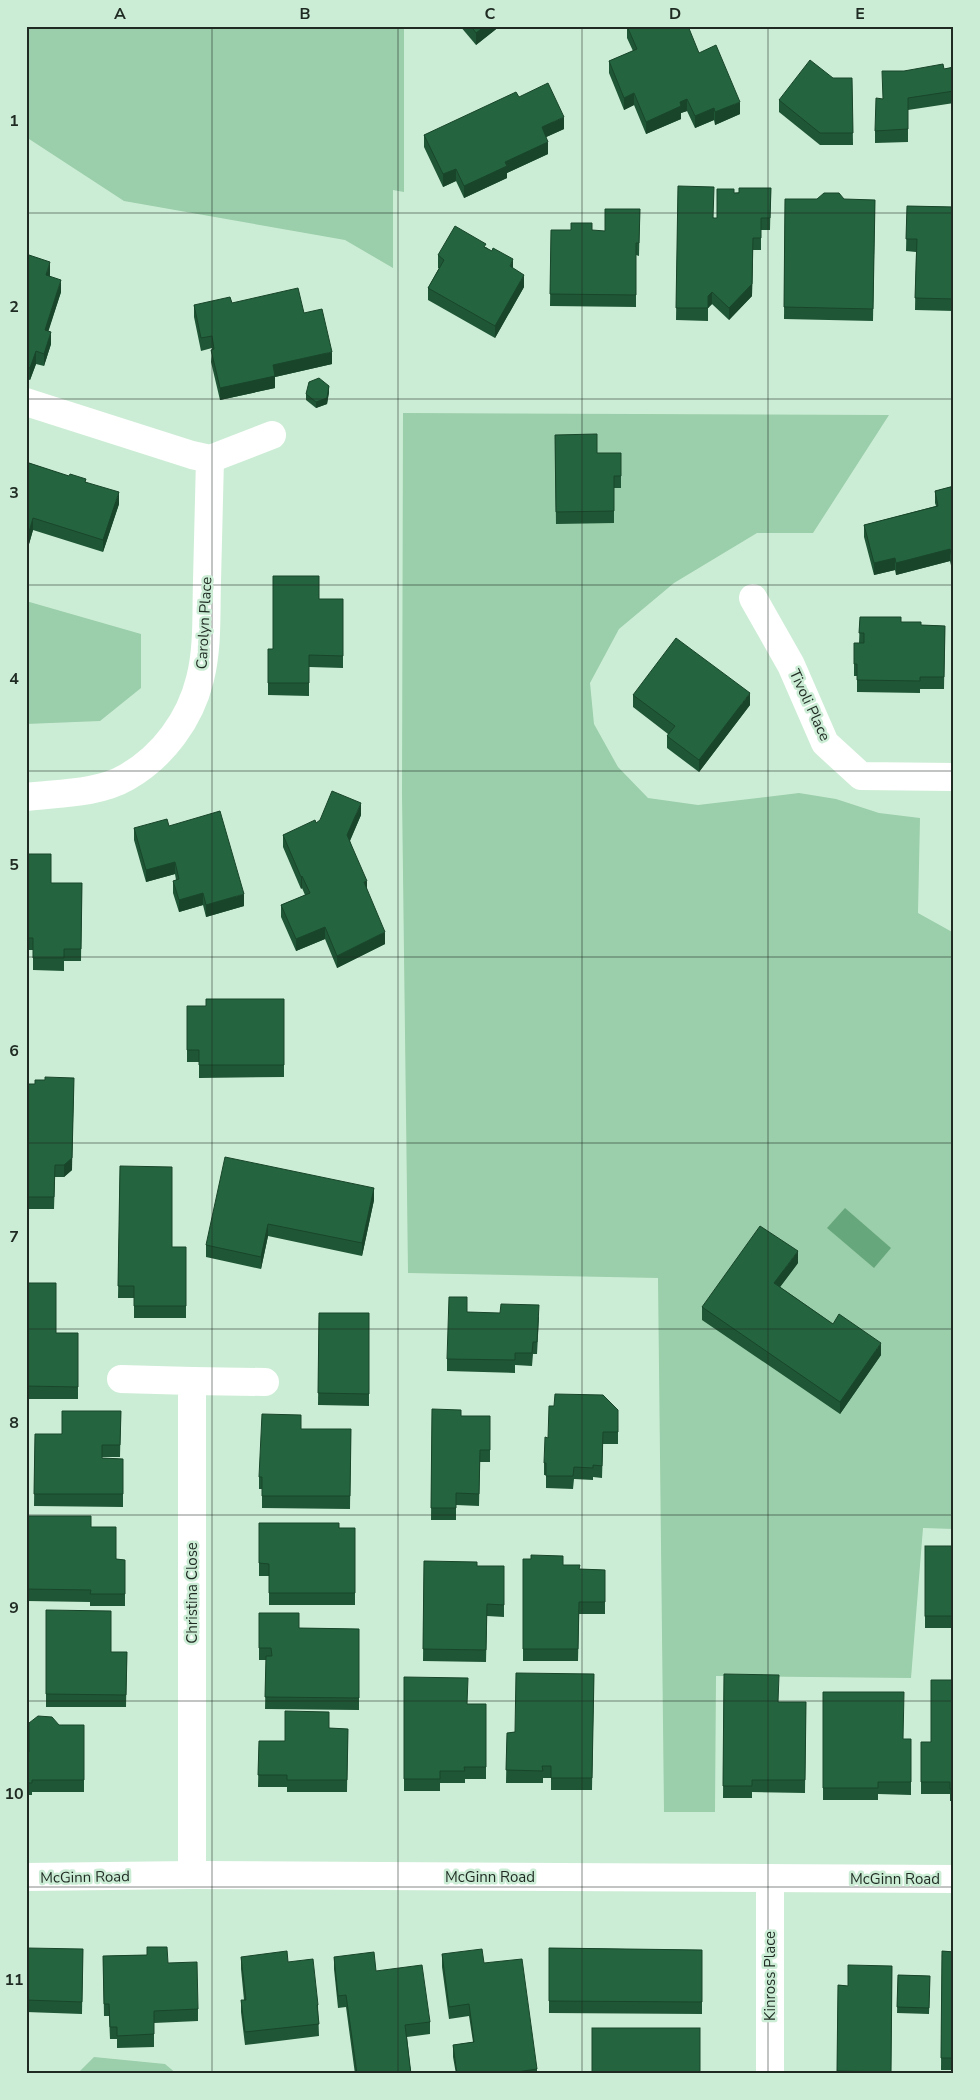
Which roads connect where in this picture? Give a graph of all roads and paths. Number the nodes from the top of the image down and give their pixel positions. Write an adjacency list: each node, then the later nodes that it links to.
1 (26, 402): 3 (street)
2 (272, 435): 3 (street)
3 (210, 459): 6 (street, Carolyn Place)
4 (753, 598): 5 (street, Tivoli Place)
5 (954, 777)
6 (26, 797)
7 (121, 1379): 8 (street)
8 (192, 1381): 9 (street); 10 (street, Christina Close)
9 (265, 1382)
10 (192, 1875): 11 (street, McGinn Road); 12 (street, McGinn Road)
11 (26, 1877)
12 (770, 1878): 13 (street, McGinn Road); 14 (street, Kinross Place)
13 (954, 1879)
14 (770, 2074)

